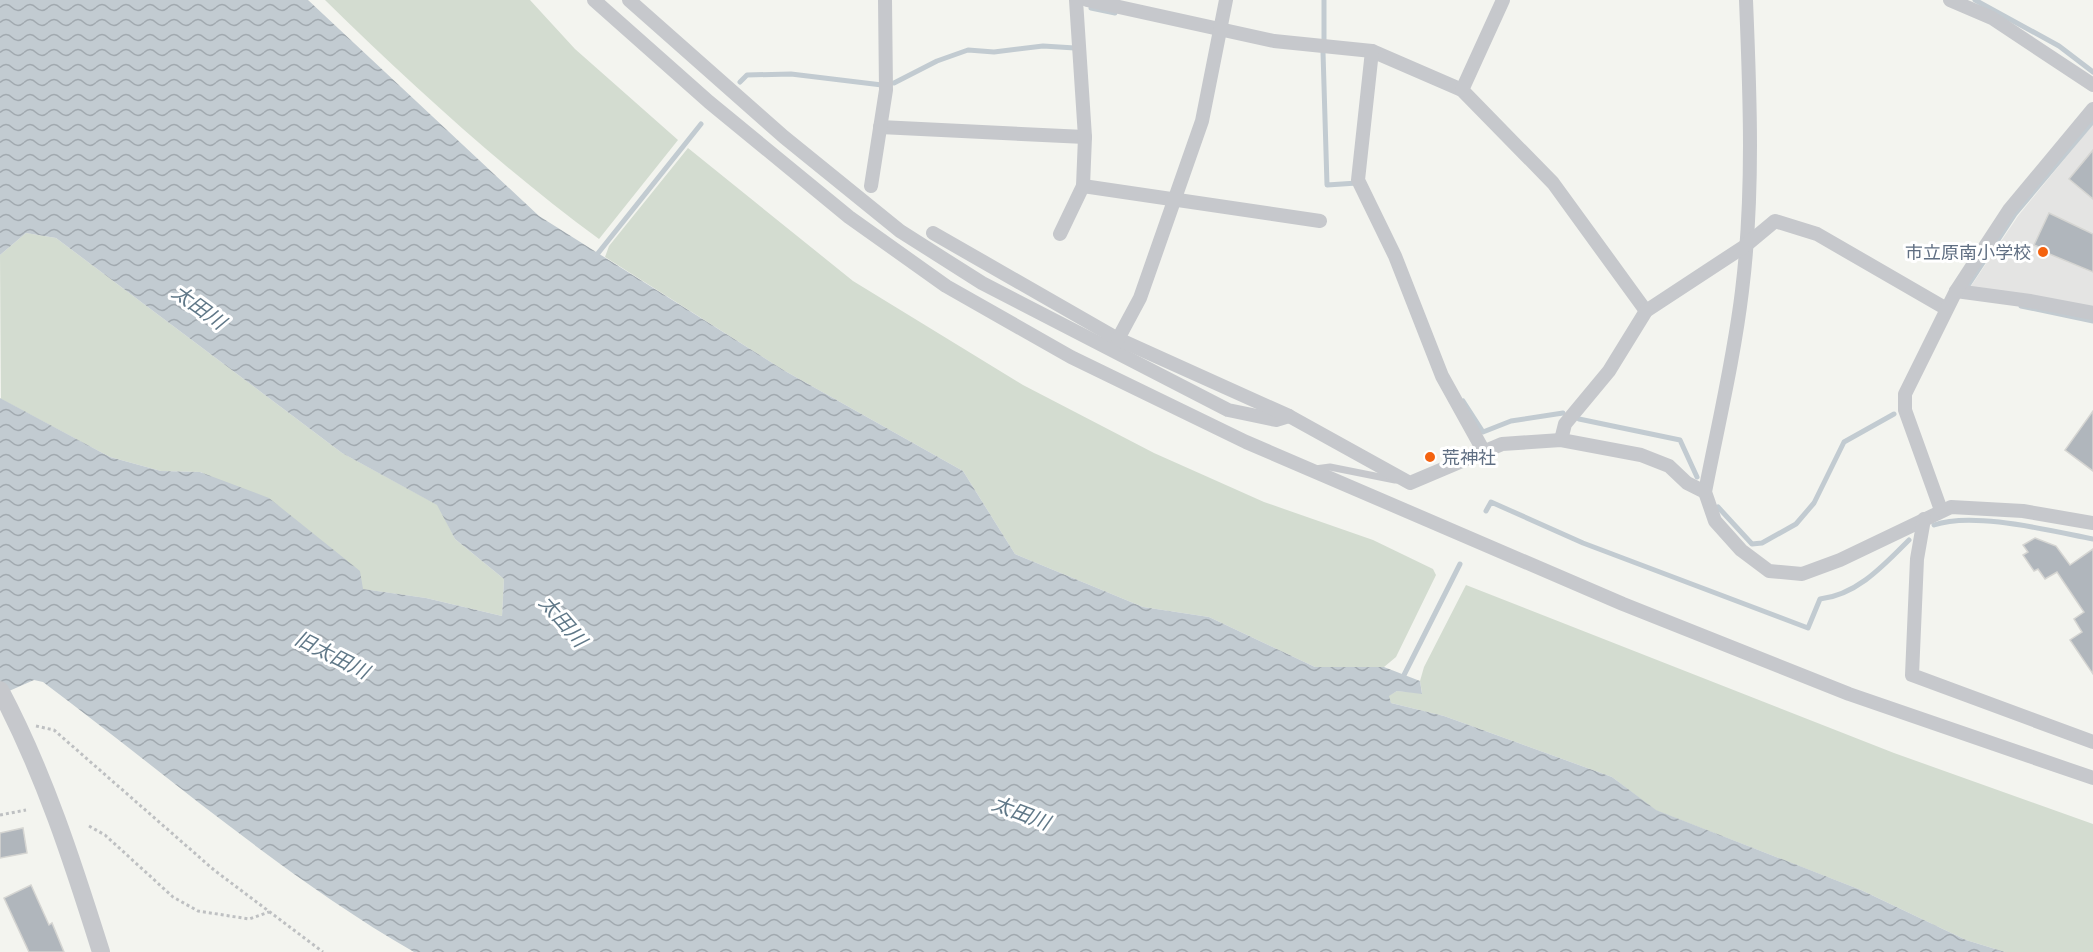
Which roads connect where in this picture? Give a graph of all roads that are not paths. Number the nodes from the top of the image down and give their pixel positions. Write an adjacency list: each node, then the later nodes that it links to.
1 (594, 0): 32 (street)
2 (629, 0): 29 (street)
3 (885, 0): 15 (street)
4 (1076, 0): 16 (street)
5 (1087, 0): 10 (street)
6 (1226, 0): 10 (street)
7 (1503, 0): 13 (street)
8 (1746, 0): 23 (street)
9 (1950, 0): 12 (street)
10 (1220, 29): 11 (street); 19 (street)
11 (1372, 51): 13 (street); 31 (street)
12 (2093, 85)
13 (1462, 90): 26 (street)
14 (2093, 109): 24 (street)
15 (880, 127): 16 (street); 17 (street)
16 (1085, 137): 18 (street)
17 (871, 186)
18 (1083, 186): 19 (street); 22 (street)
19 (1174, 199): 20 (street); 28 (street)
20 (1320, 221)
21 (933, 234): 28 (street)
22 (1060, 234)
23 (1745, 246): 25 (street); 26 (street); 34 (street)
24 (1956, 291): 25 (street); 27 (street)
25 (1946, 308): 35 (street)
26 (1646, 311): 30 (street)
27 (2093, 313)
28 (1118, 339): 29 (street)
29 (1289, 417): 33 (street)
30 (1561, 440): 31 (street); 34 (street)
31 (1483, 450): 33 (street)
32 (1308, 469): 33 (lane); 40 (street)
33 (1410, 483)
34 (1705, 492): 36 (street)
35 (1941, 510): 36 (street); 37 (street)
36 (1923, 519): 39 (street)
37 (2093, 523)
38 (3, 697): 41 (street)
39 (2093, 742)
40 (2093, 778)
41 (101, 952)

